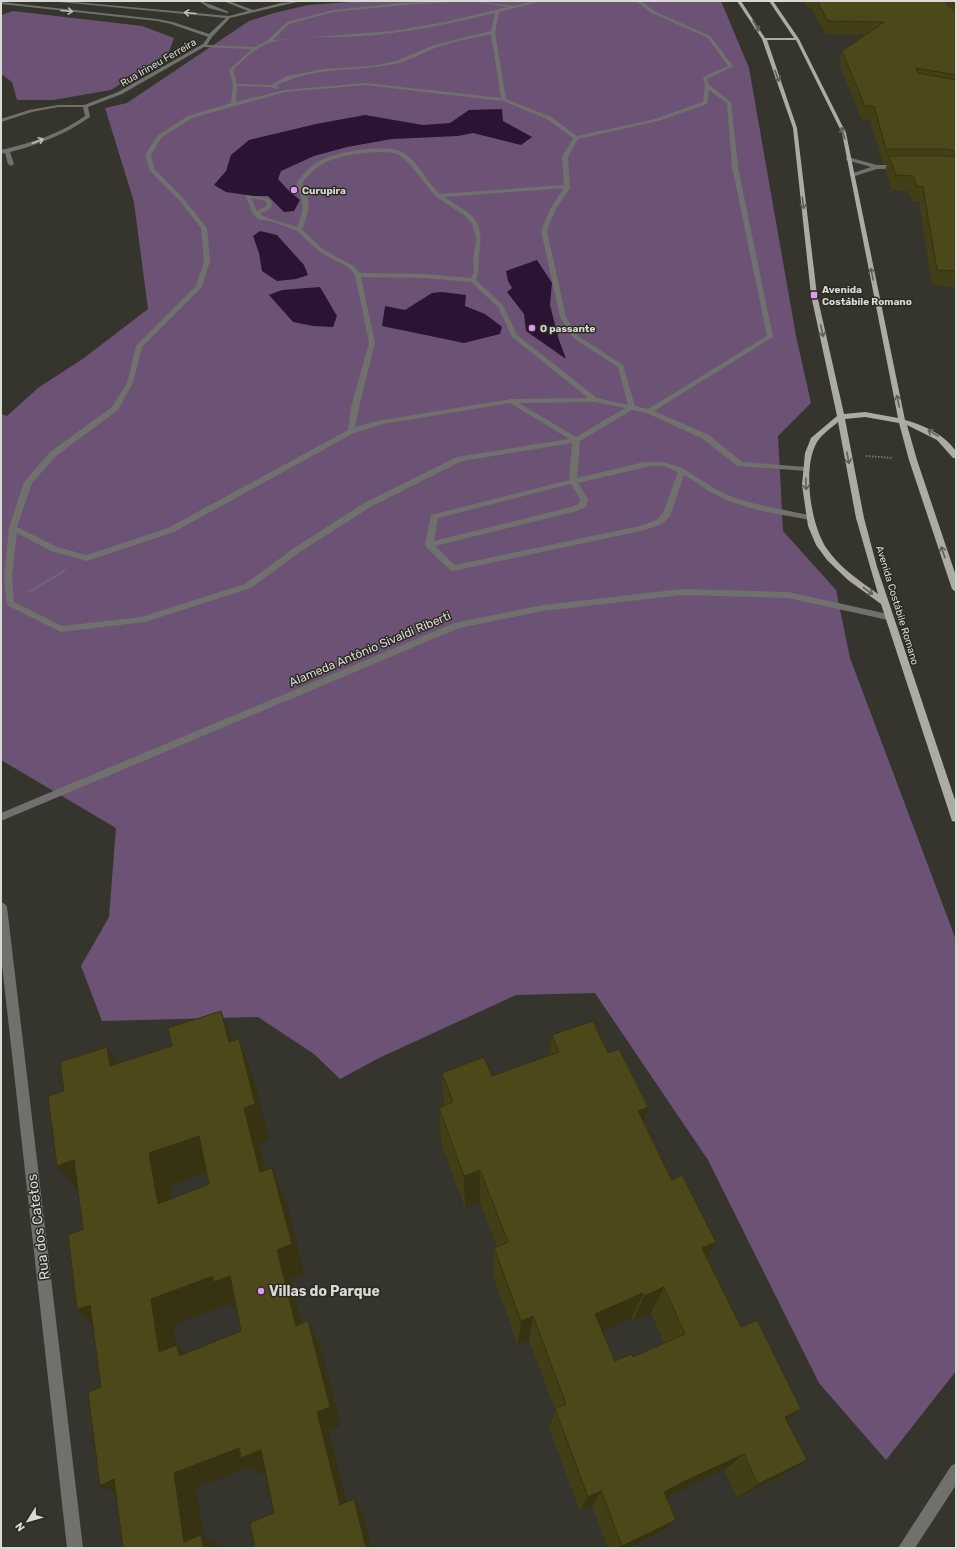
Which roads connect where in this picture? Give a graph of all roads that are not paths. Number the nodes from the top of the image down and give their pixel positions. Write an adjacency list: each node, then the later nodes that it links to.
1 (52, 1): 13 (street); 14 (street)
2 (201, 1): 17 (street)
3 (225, 1): 16 (street)
4 (299, 1): 16 (street, Rua Irineu Ferreira)
5 (466, 1): 24 (street)
6 (473, 1): 12 (street)
7 (539, 1): 12 (street)
8 (638, 1): 29 (street)
9 (740, 1): 23 (main road, Avenida Costábile Romano, one-way to 23)
10 (771, 1): 22 (main road)
11 (1, 3): 13 (street)
12 (514, 7): 15 (street)
13 (39, 8): 18 (street, one-way to 18)
14 (133, 8): 18 (street); 19 (street, one-way to 14)
15 (497, 11): 20 (street); 24 (street)
16 (252, 12): 17 (street, Rua Irineu Ferreira)
17 (240, 14): 19 (street, Rua Irineu Ferreira)
18 (121, 16): 21 (street)
19 (229, 17): 21 (street, Rua Irineu Ferreira)
20 (493, 32): 28 (street); 31 (street)
21 (210, 36): 25 (street, Rua Irineu Ferreira)
22 (797, 39): 23 (main road); 39 (main road, one-way to 22)
23 (764, 40): 54 (main road, Avenida Costábile Romano, one-way to 54)
24 (269, 42): 26 (street)
25 (203, 46): 26 (street); 33 (street, Rua Irineu Ferreira)
26 (256, 48): 27 (street)
27 (235, 85): 28 (street); 32 (street)
28 (272, 86): 30 (street)
29 (707, 86): 37 (street); 53 (street)
30 (285, 91): 31 (street); 32 (street)
31 (504, 100): 37 (street)
32 (233, 104): 63 (street)
33 (85, 106): 35 (street, Rua Irineu Ferreira); 38 (street, one-way to 33)
34 (1, 114): 35 (street)
35 (10, 118): 36 (street, Rua Irineu Ferreira)
36 (1, 121)
37 (576, 138): 44 (street)
38 (4, 152): 40 (street)
39 (848, 159): 41 (street); 43 (main road)
40 (11, 164)
41 (877, 167): 42 (street); 43 (street)
42 (905, 167)
43 (852, 175): 55 (main road, one-way to 43)
44 (567, 186): 45 (street); 52 (street)
45 (438, 196): 47 (street); 49 (street)
46 (256, 214): 47 (street)
47 (299, 230): 48 (street)
48 (358, 276): 49 (street); 56 (street)
49 (472, 280): 50 (street)
50 (595, 400): 51 (street); 52 (street)
51 (512, 401): 56 (street); 57 (street)
52 (632, 407): 53 (street); 57 (street)
53 (649, 411): 59 (street)
54 (841, 417): 55 (main road); 59 (main road); 66 (main road, Avenida Costábile Romano, one-way to 66)
55 (902, 421): 58 (main road, one-way to 55); 65 (main road, one-way to 55)
56 (351, 431): 63 (street)
57 (576, 440): 61 (street); 63 (street)
58 (956, 456)
59 (806, 469): 62 (main road, one-way to 62)
60 (682, 471): 61 (street); 62 (street); 64 (street)
61 (573, 481): 64 (street); 64 (street)
62 (810, 518): 66 (main road, one-way to 66)
63 (13, 528)
64 (429, 545)
65 (956, 589)
66 (883, 602): 67 (main road, Avenida Costábile Romano)
67 (888, 617): 68 (street, Alameda Antônio Sivaldi Riberti); 69 (main road, Avenida Costábile Romano)
68 (1, 817)
69 (955, 818)
70 (1, 907): 72 (street, Rua dos Catetos)
71 (956, 1471): 73 (street)
72 (75, 1548)
73 (906, 1548)

